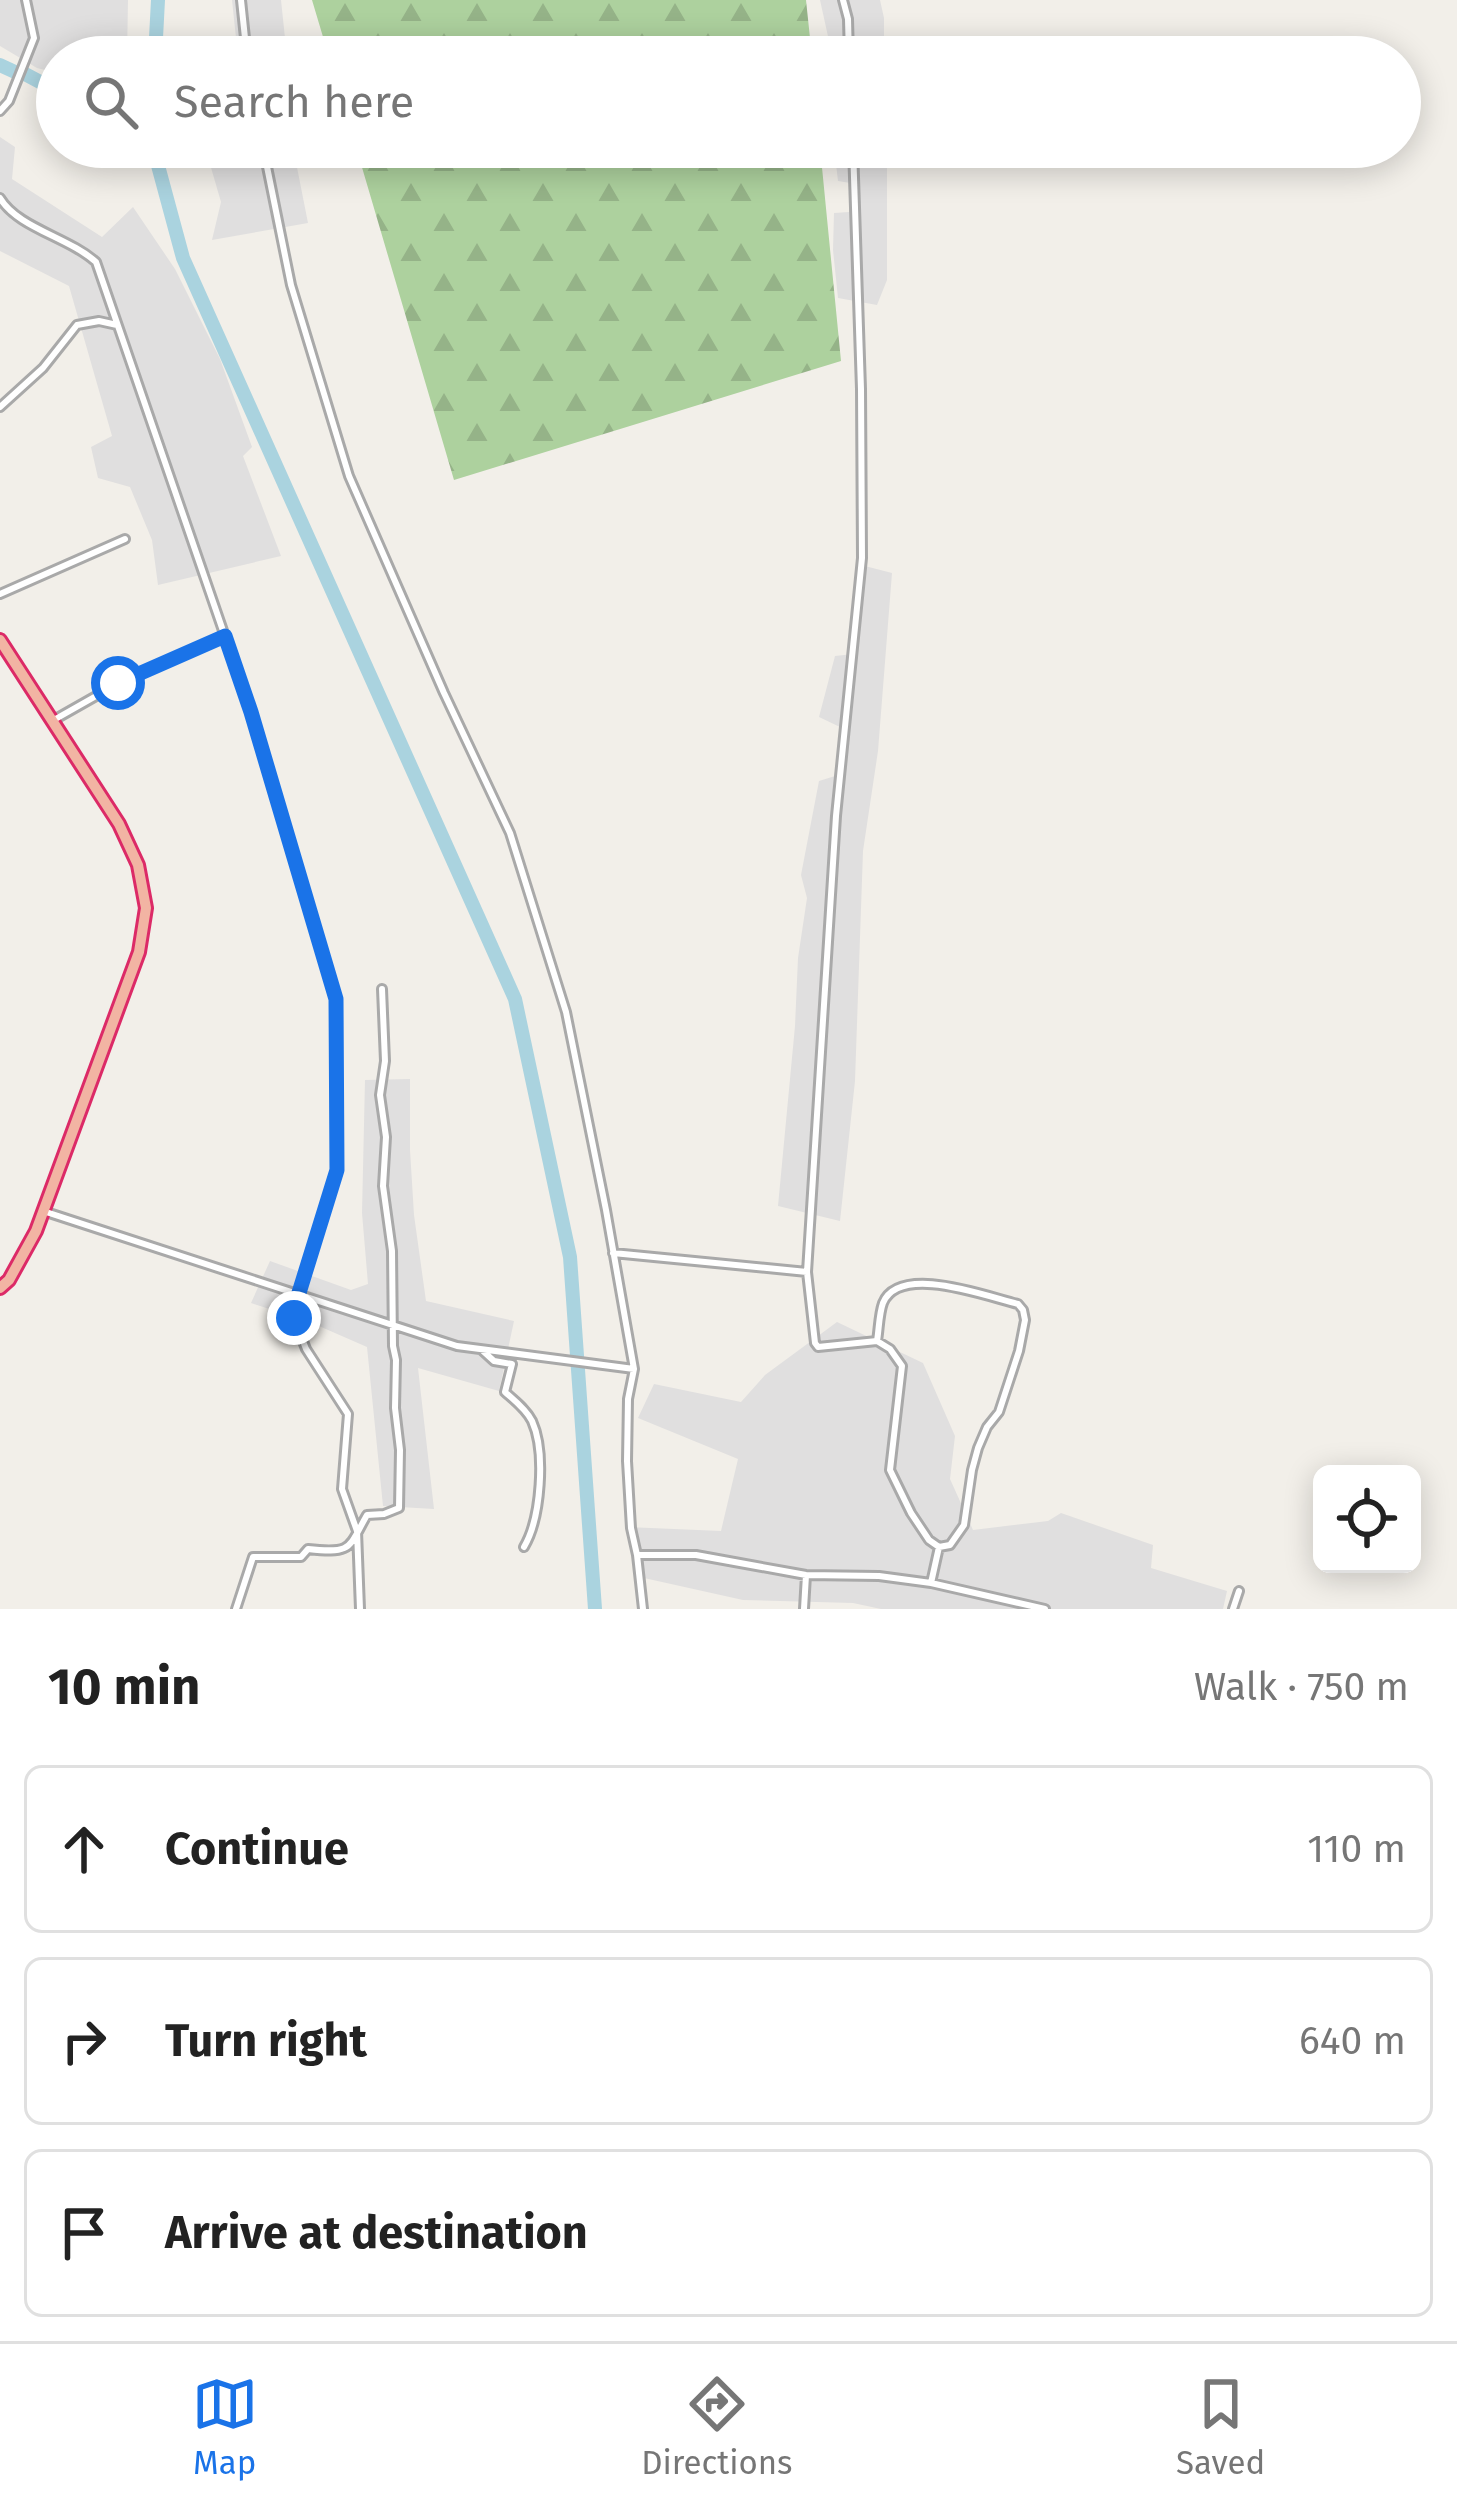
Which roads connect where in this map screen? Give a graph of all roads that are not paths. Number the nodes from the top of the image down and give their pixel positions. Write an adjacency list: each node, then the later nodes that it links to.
1 (26, 0): 6 (street)
2 (241, 0): 4 (street)
3 (843, 0): 5 (street)
4 (245, 36)
5 (848, 36)
6 (0, 111)
7 (267, 168): 19 (street)
8 (854, 168): 20 (street)
9 (0, 198): 10 (street)
10 (117, 325): 11 (street); 14 (street)
11 (0, 407)
12 (125, 539): 13 (street)
13 (0, 593)
14 (225, 636): 16 (street); 22 (street)
15 (0, 640): 16 (highway)
16 (52, 721): 18 (highway)
17 (382, 988): 23 (street)
18 (43, 1211): 21 (highway); 22 (street)
19 (613, 1253): 20 (street); 26 (street)
20 (807, 1272): 24 (street)
21 (0, 1288)
22 (298, 1296): 23 (street); 27 (street)
23 (394, 1326): 25 (street); 27 (street)
24 (877, 1342): 29 (street); 29 (street)
25 (483, 1351): 26 (street); 28 (street)
26 (630, 1368): 30 (street)
27 (357, 1533): 34 (street); 35 (street)
28 (524, 1547)
29 (939, 1547): 32 (street)
30 (638, 1555): 31 (street); 36 (street)
31 (806, 1575): 32 (street); 37 (street)
32 (931, 1583): 38 (street)
33 (1239, 1591): 39 (street)
34 (236, 1609)
35 (360, 1609)
36 (643, 1609)
37 (805, 1609)
38 (1045, 1609)
39 (1232, 1609)

